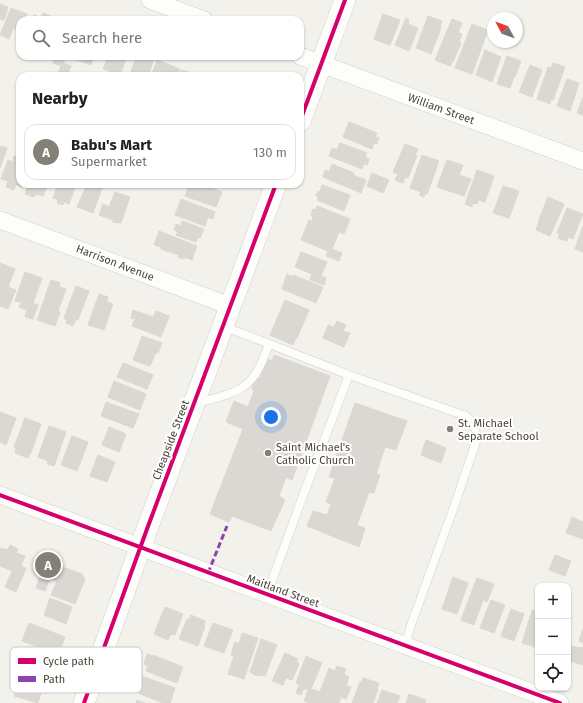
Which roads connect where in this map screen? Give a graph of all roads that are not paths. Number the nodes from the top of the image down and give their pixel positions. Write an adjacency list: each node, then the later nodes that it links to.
1 (150, 0): 3 (street)
2 (345, 0): 5 (street)
3 (193, 16)
4 (304, 58): 5 (street, William Street)
5 (321, 64): 6 (street); 7 (street, William Street)
6 (304, 110)
7 (583, 161)
8 (274, 188): 10 (street, Cheapside Street)
9 (0, 220): 10 (street, Harrison Avenue)
10 (230, 306): 11 (street, Cheapside Street)
11 (222, 326): 12 (lane); 14 (street, Cheapside Street)
12 (269, 344): 13 (lane); 14 (lane)
13 (349, 375): 17 (lane); 18 (lane)
14 (194, 404): 16 (street, Cheapside Street)
15 (0, 495): 16 (street, Maitland Street)
16 (141, 548): 17 (street, Maitland Street); 19 (street, Cheapside Street)
17 (267, 594): 18 (street, Maitland Street)
18 (405, 646): 22 (street, Maitland Street)
19 (105, 647)
20 (88, 693): 21 (street, Cheapside Street)
21 (84, 703)
22 (560, 703)

